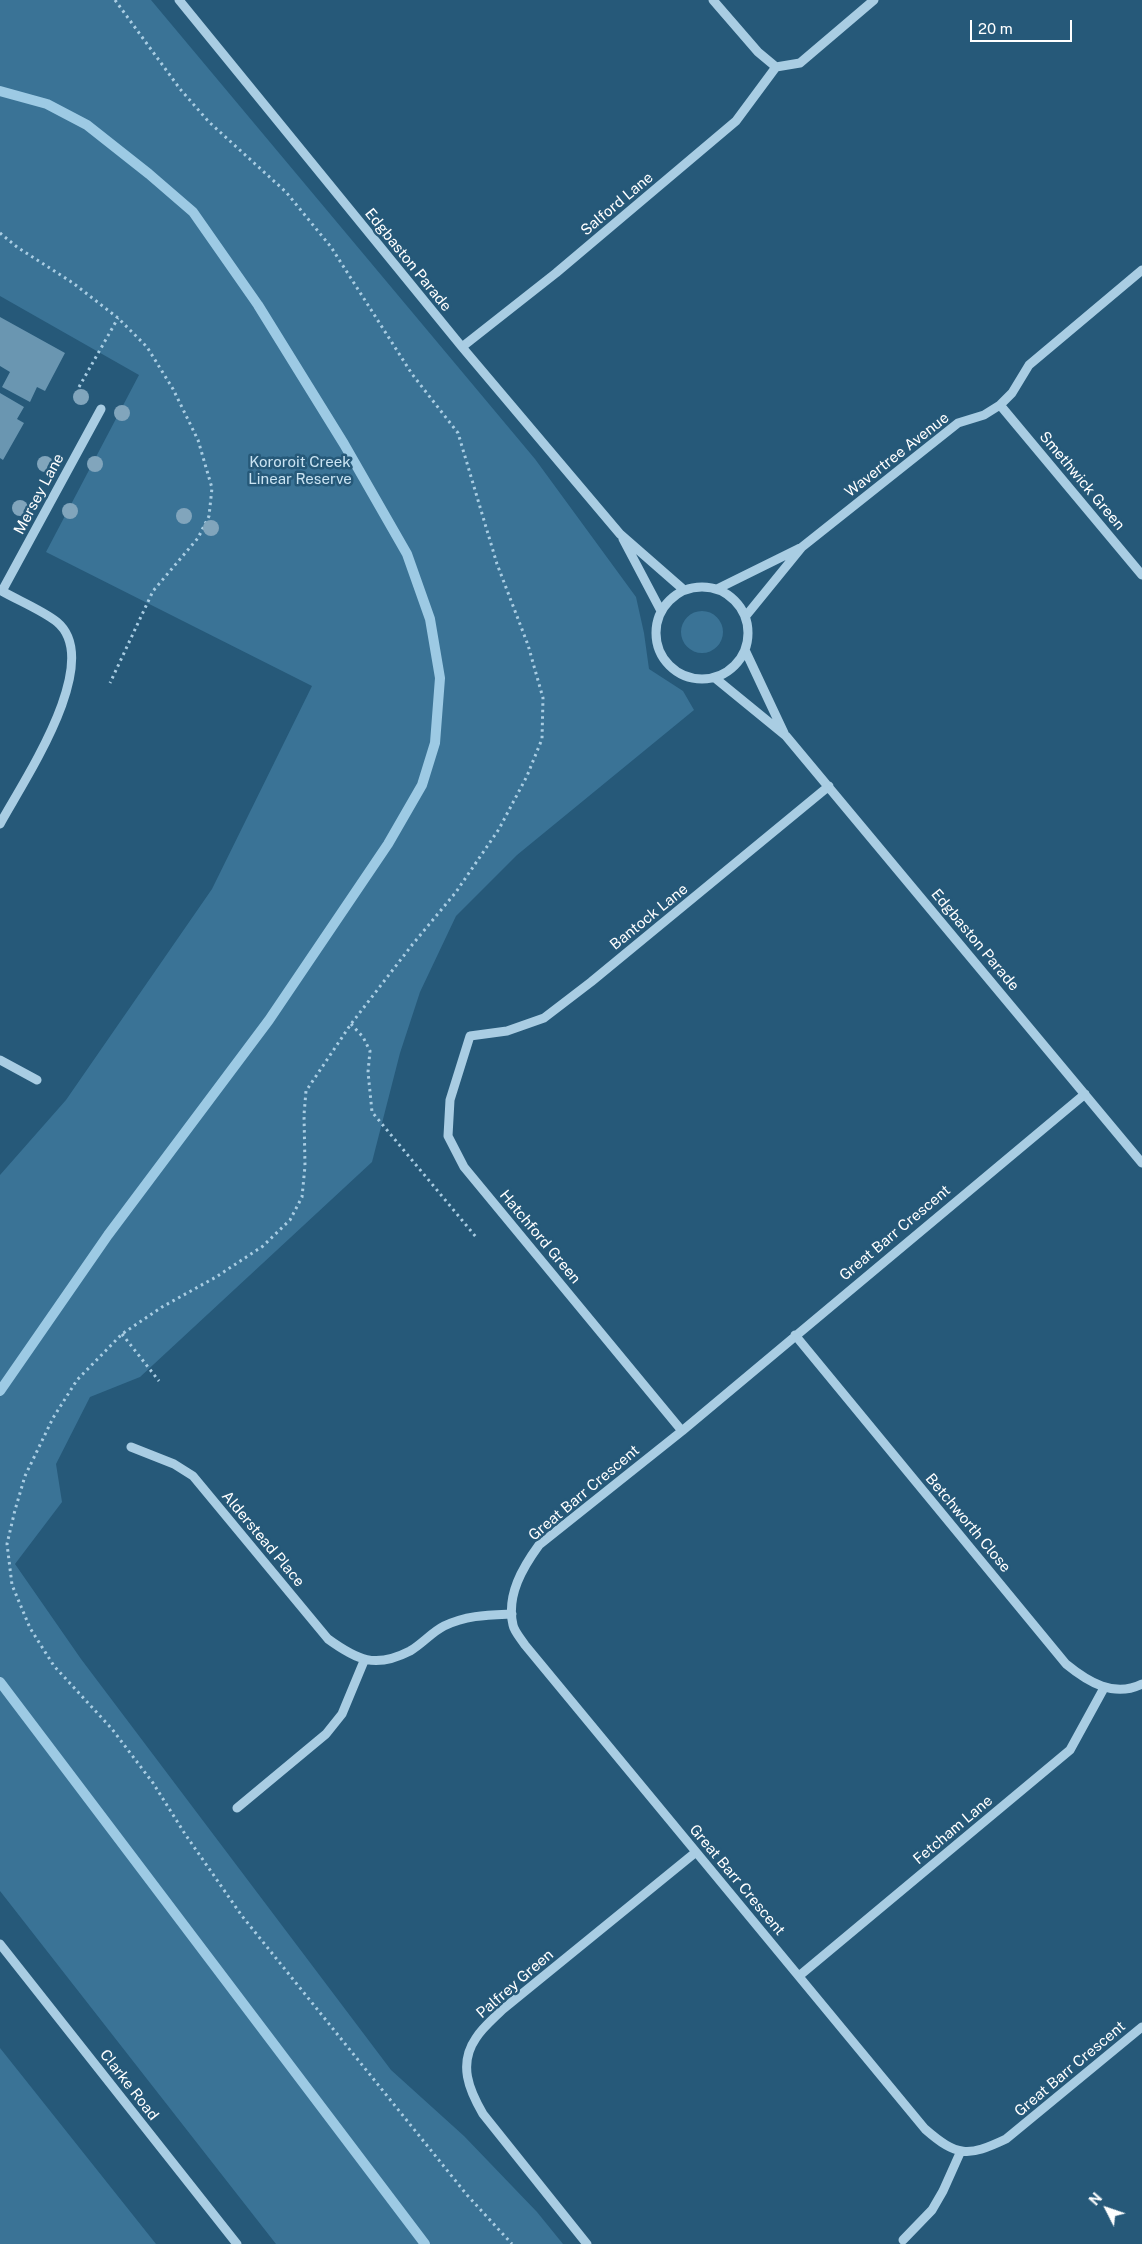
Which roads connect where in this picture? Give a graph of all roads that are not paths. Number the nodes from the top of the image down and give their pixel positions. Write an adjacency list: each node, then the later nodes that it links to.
1 (179, 0): 6 (street, Edgbaston Parade)
2 (713, 0): 4 (street)
3 (874, 0): 4 (street)
4 (776, 68): 6 (street, Salford Lane)
5 (1142, 270): 7 (street, Wavertree Avenue)
6 (462, 347): 9 (street, Edgbaston Parade)
7 (1000, 405): 10 (street, Wavertree Avenue); 11 (street, Smethwick Green)
8 (101, 409): 14 (street, Mersey Lane)
9 (620, 534): 13 (street, Edgbaston Parade); 15 (street, Edgbaston Parade)
10 (802, 547): 12 (street, Wavertree Avenue); 16 (street, Wavertree Avenue)
11 (1142, 575)
12 (716, 589): 13 (street); 16 (street)
13 (684, 590): 15 (street)
14 (1, 591): 21 (street)
15 (661, 610): 18 (street)
16 (745, 617): 17 (street)
17 (745, 650): 18 (street); 19 (street, Edgbaston Parade)
18 (715, 678): 19 (street, Edgbaston Parade)
19 (786, 736): 20 (street, Edgbaston Parade)
20 (829, 786): 22 (street, Bantock Lane); 25 (street, Edgbaston Parade)
21 (0, 824)
22 (470, 1036): 28 (street, Hatchford Green)
23 (0, 1060): 24 (street)
24 (37, 1080)
25 (1085, 1094): 26 (street, Edgbaston Parade); 27 (street, Great Barr Crescent)
26 (1142, 1163)
27 (795, 1335): 28 (street, Great Barr Crescent); 33 (street, Betchworth Close)
28 (682, 1430): 30 (street, Great Barr Crescent)
29 (131, 1447): 31 (street, Alderstead Place)
30 (512, 1614): 31 (street); 35 (street, Great Barr Crescent)
31 (364, 1661): 34 (street)
32 (1142, 1684): 33 (street, Betchworth Close)
33 (1104, 1688): 37 (street, Fetcham Lane)
34 (237, 1808)
35 (696, 1852): 37 (street, Great Barr Crescent); 42 (street, Palfrey Green)
36 (0, 1944): 41 (street, Clarke Road)
37 (799, 1976): 39 (street, Great Barr Crescent)
38 (1142, 2026): 39 (street, Great Barr Crescent)
39 (960, 2153): 40 (street)
40 (903, 2240)
41 (237, 2244)
42 (587, 2244)

